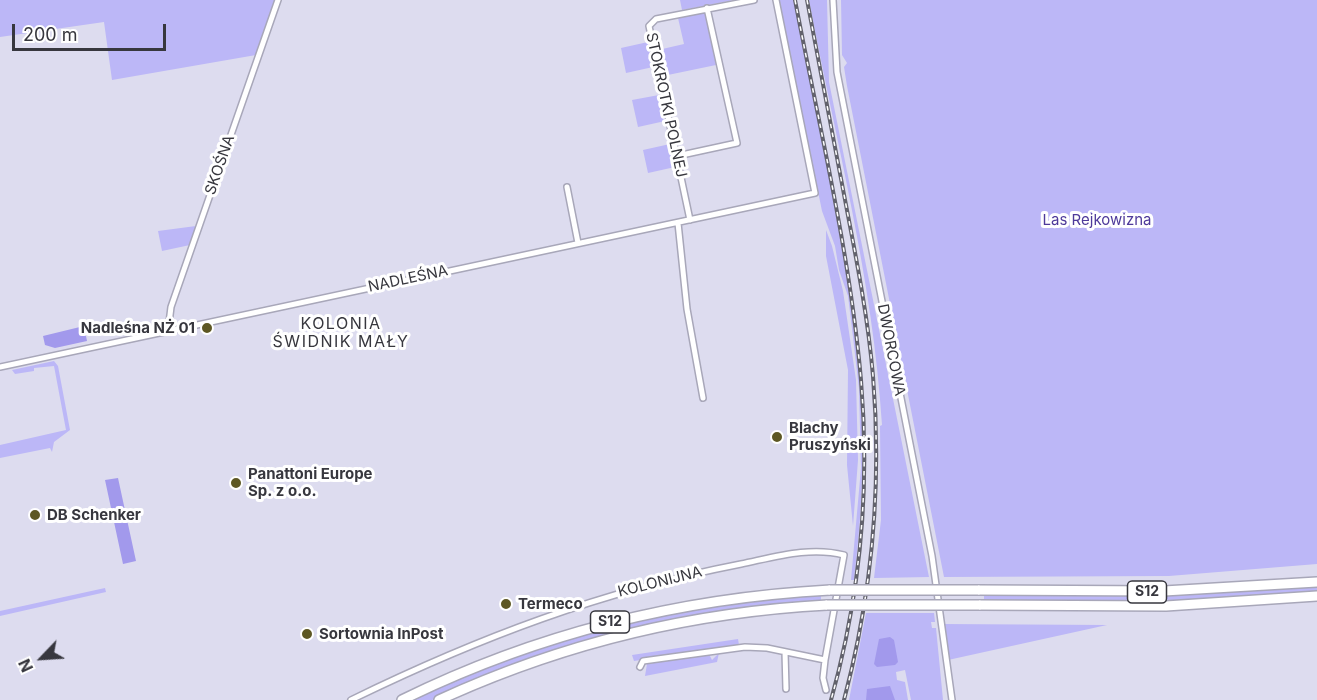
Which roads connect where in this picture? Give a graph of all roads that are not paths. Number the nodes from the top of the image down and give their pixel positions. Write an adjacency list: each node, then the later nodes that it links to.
1 (278, 0): 11 (street, SKOŚNA)
2 (754, 0): 5 (street, STOKROTKI POLNEJ)
3 (776, 0): 8 (street, NADLEŚNA)
4 (834, 0): 24 (street, DWORCOWA)
5 (707, 8): 6 (street, STOKROTKI POLNEJ); 6 (street)
6 (677, 156): 8 (street, STOKROTKI POLNEJ)
7 (567, 187): 10 (street)
8 (690, 220): 9 (street, NADLEŚNA)
9 (678, 223): 10 (street, NADLEŚNA); 13 (street)
10 (578, 243): 11 (street, NADLEŚNA)
11 (168, 331): 12 (street, NADLEŚNA)
12 (0, 367)
13 (703, 398)
14 (1317, 582): 22 (highway, S12, bridge)
15 (1317, 596): 23 (highway, S12, bridge)
16 (785, 652): 17 (street); 18 (street); 19 (street)
17 (825, 660): 20 (street); 21 (street, KOLONIJNA)
18 (640, 667)
19 (786, 689)
20 (826, 690)
21 (351, 700)
22 (402, 700)
23 (439, 700)
24 (952, 700)

